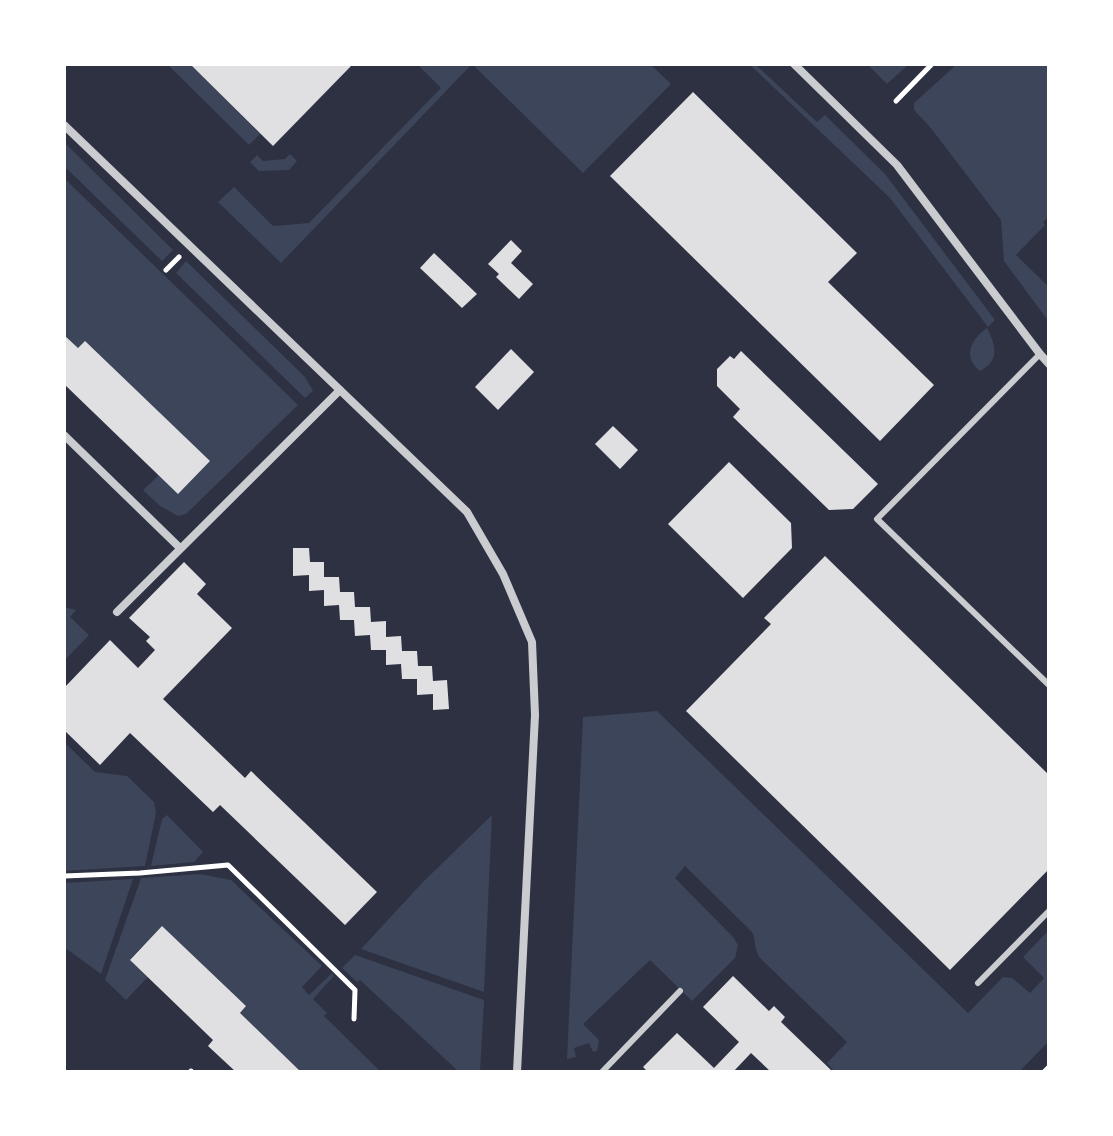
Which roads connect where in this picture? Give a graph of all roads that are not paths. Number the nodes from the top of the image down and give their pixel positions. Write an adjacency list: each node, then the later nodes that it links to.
1 (794, 64): 3 (street)
2 (64, 125): 5 (street)
3 (1040, 354): 4 (street); 9 (lane)
4 (1049, 364)
5 (340, 390): 7 (street); 13 (street)
6 (64, 435): 7 (street)
7 (180, 548): 8 (street)
8 (117, 612)
9 (1049, 685)
10 (1049, 911): 11 (lane)
11 (978, 983)
12 (680, 991): 14 (lane)
13 (517, 1072)
14 (602, 1072)

